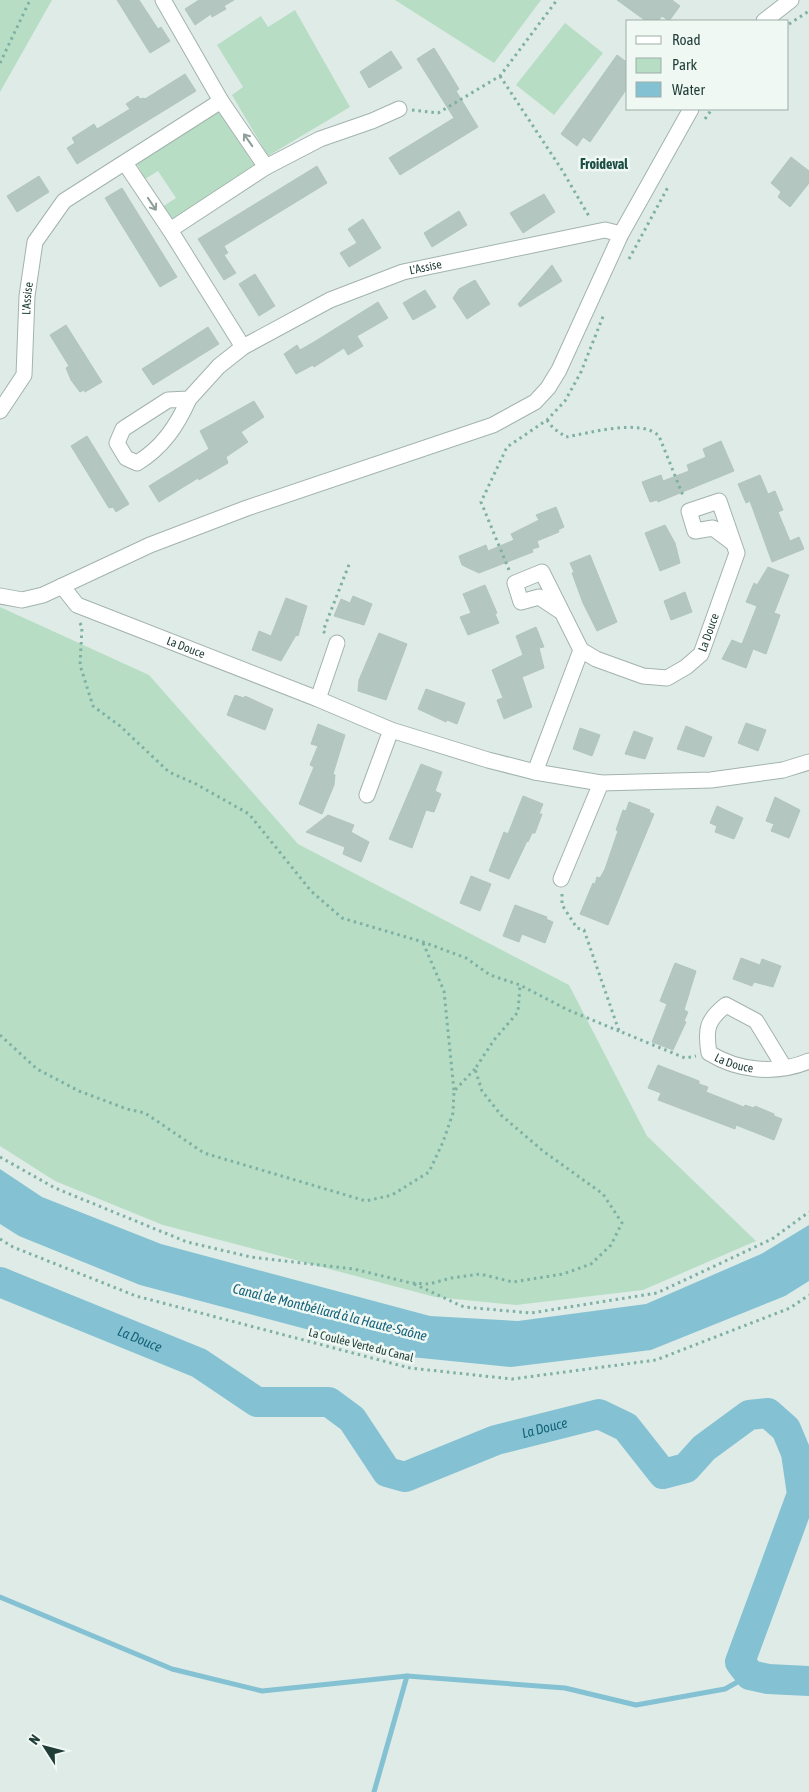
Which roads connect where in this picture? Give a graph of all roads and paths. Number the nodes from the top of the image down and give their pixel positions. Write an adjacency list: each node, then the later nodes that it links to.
1 (30, 0): 8 (path)
2 (163, 0): 10 (street)
3 (557, 0): 9 (path)
4 (791, 0): 6 (street)
5 (809, 11): 7 (path)
6 (765, 20)
7 (789, 23)
8 (0, 63)
9 (500, 76): 11 (path); 16 (path)
10 (221, 101): 13 (street, L'Assise); 14 (street, one-way to 10)
11 (399, 109): 14 (street)
12 (690, 110): 17 (street)
13 (125, 163): 15 (street, one-way to 15); 20 (street, L'Assise)
14 (266, 167): 15 (street)
15 (170, 230): 18 (street)
16 (594, 233): 17 (street, L'Assise); 18 (street, L'Assise)
17 (621, 234): 27 (street)
18 (243, 347): 19 (street, L'Assise)
19 (189, 399): 19 (street, L'Assise)
20 (0, 411)
21 (547, 420): 23 (path)
22 (507, 447): 26 (path)
23 (689, 511): 24 (street); 24 (street, La Douce)
24 (733, 543): 32 (street, La Douce)
25 (350, 562): 31 (path)
26 (515, 583): 29 (street); 29 (street)
27 (62, 586): 28 (street); 33 (street, La Douce)
28 (0, 596)
29 (560, 611): 32 (street)
30 (78, 619): 40 (path)
31 (337, 643): 33 (street)
32 (581, 650): 36 (street)
33 (318, 698): 34 (street, La Douce)
34 (391, 730): 36 (street, La Douce); 38 (street)
35 (809, 762): 37 (street, La Douce)
36 (535, 772): 37 (street, La Douce)
37 (601, 783): 39 (street)
38 (367, 795)
39 (561, 879): 42 (path)
40 (423, 942): 41 (path); 48 (path)
41 (520, 985): 42 (path); 47 (path)
42 (619, 1031): 44 (path)
43 (0, 1035): 48 (path)
44 (709, 1053): 46 (street, La Douce); 46 (street, La Douce)
45 (809, 1061): 46 (street, La Douce)
46 (784, 1067)
47 (475, 1069): 48 (path); 52 (path)
48 (454, 1091)
49 (0, 1157): 52 (path)
50 (809, 1212): 52 (path)
51 (0, 1239): 53 (path, La Coulée Verte du Canal)
52 (412, 1282)
53 (809, 1295)

